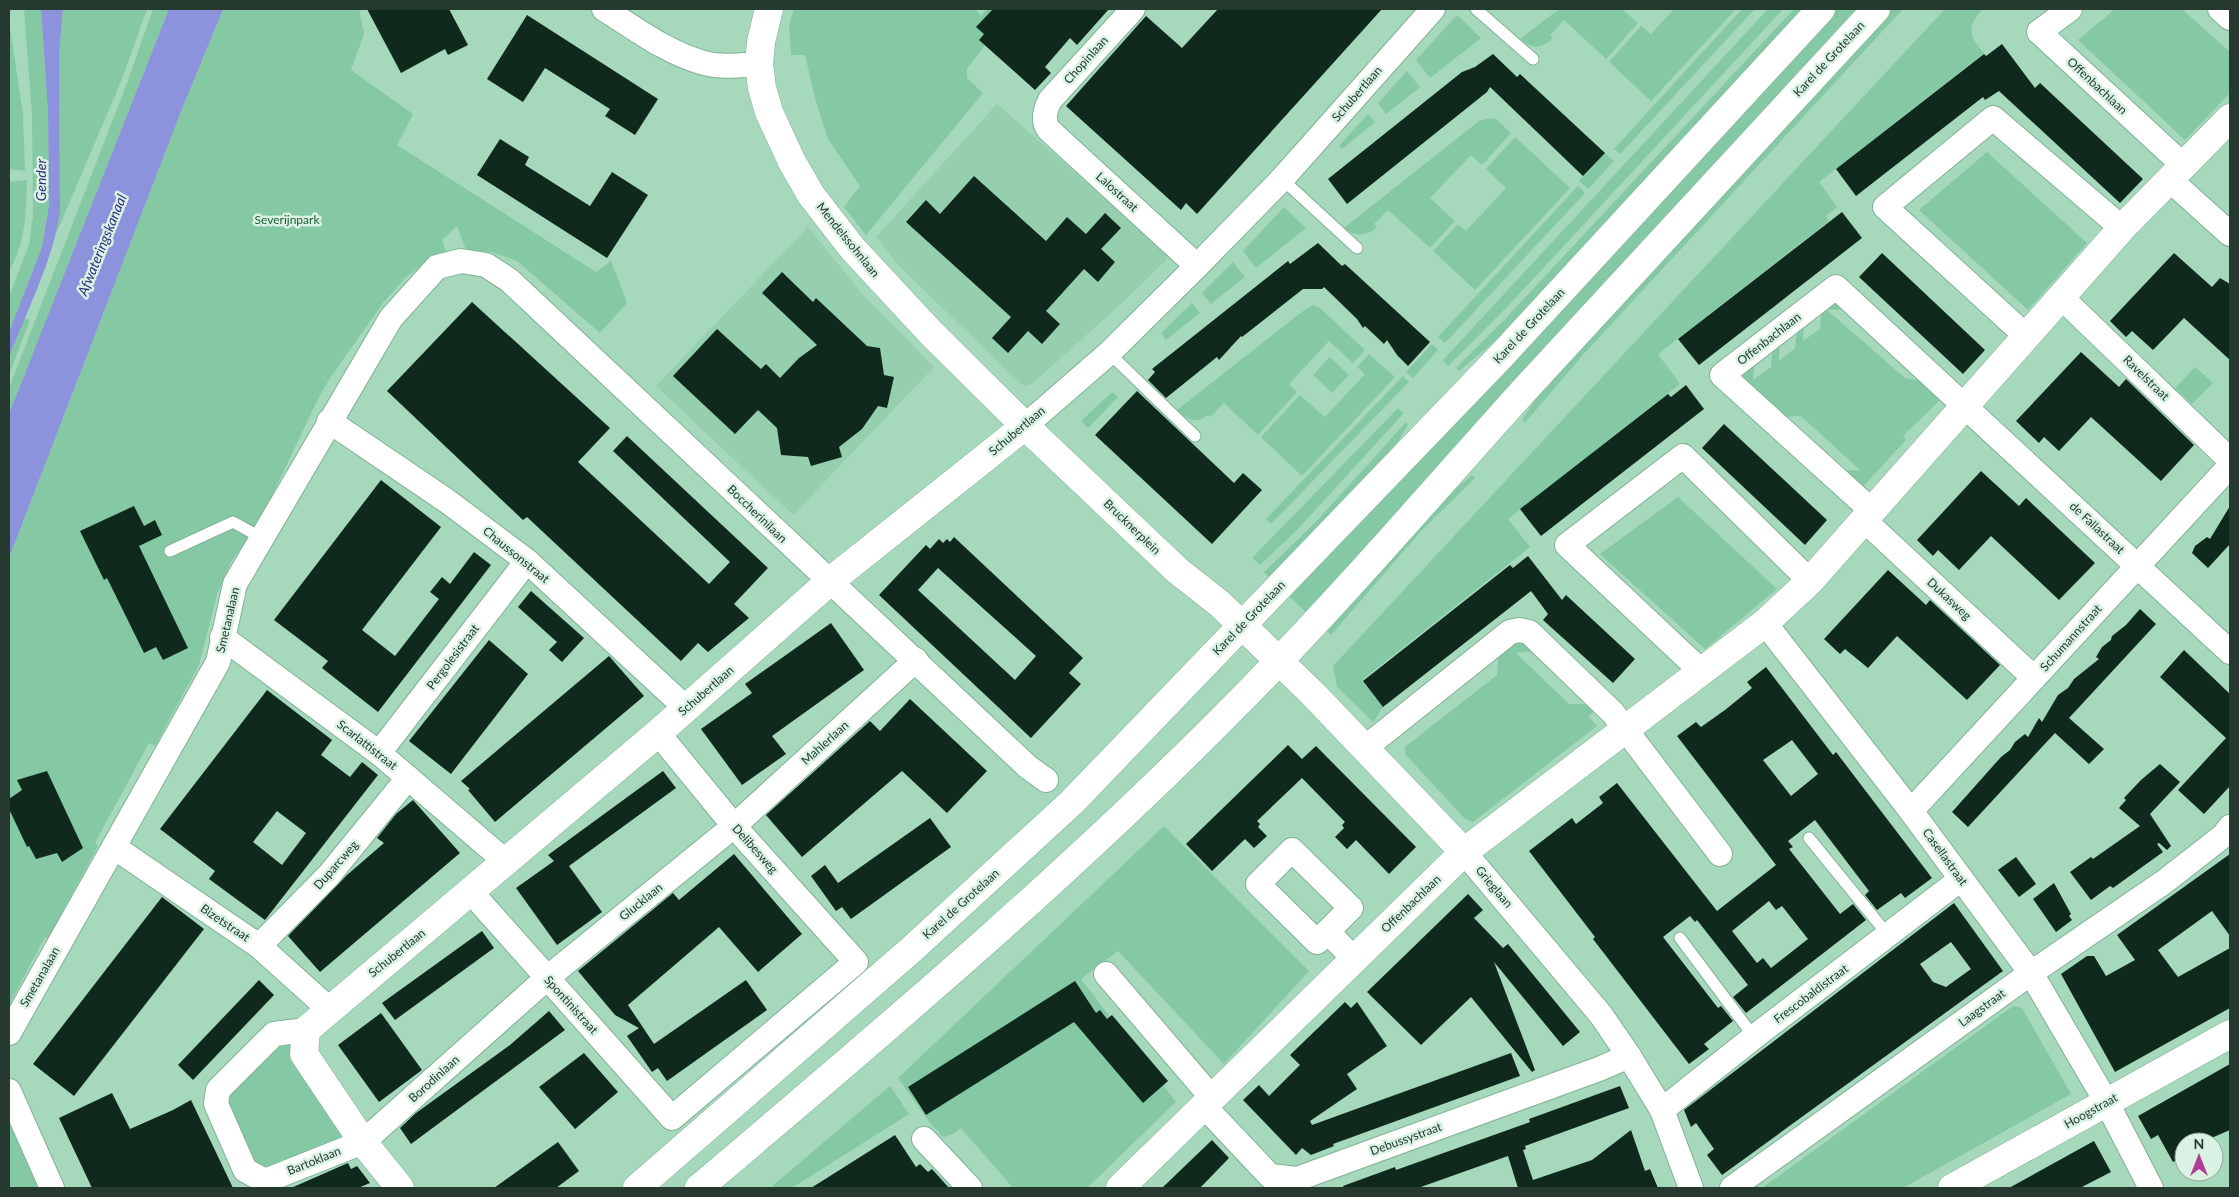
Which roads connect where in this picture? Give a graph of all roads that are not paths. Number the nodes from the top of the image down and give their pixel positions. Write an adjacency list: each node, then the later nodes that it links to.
1 (604, 9): 12 (street)
2 (769, 9): 12 (street, Mendelssohnlaan)
3 (1133, 9): 13 (street, Chopinlaan)
4 (1476, 9): 11 (lane)
5 (1821, 9): 39 (street, Karel de Grotelaan)
6 (1876, 9): 43 (street, Karel de Grotelaan)
7 (2070, 9): 15 (street, Offenbachlaan)
8 (2220, 9): 10 (street)
9 (1428, 10): 16 (street, Schubertlaan)
10 (2230, 18)
11 (1533, 60)
12 (758, 64): 27 (street, Mendelssohnlaan)
13 (1045, 114): 21 (street, Lalostraat)
14 (2230, 118): 15 (street, Offenbachlaan)
15 (2177, 172): 17 (street, Offenbachlaan); 18 (street)
16 (1282, 179): 19 (lane); 21 (street, Schubertlaan)
17 (2122, 228): 22 (street, Offenbachlaan); 23 (street)
18 (2230, 234)
19 (1357, 248)
20 (461, 261): 26 (street, Smetanalaan); 37 (street, Boccherinilaan)
21 (1198, 266): 24 (street, Schubertlaan)
22 (2061, 297): 23 (street, Offenbachlaan); 29 (street, Ravelstraat)
23 (2026, 336): 25 (street, Offenbachlaan)
24 (1109, 353): 27 (street, Schubertlaan); 28 (lane)
25 (1965, 405): 31 (street, Offenbachlaan); 31 (street, Offenbachlaan); 35 (street, de Fallastraat)
26 (329, 421): 32 (street, Smetanalaan); 34 (street, Chaussonstraat)
27 (1025, 426): 37 (street, Schubertlaan); 39 (street, Brucknerplein)
28 (1195, 436)
29 (2230, 460)
30 (2230, 466): 35 (street, Schumannstraat)
31 (1867, 515): 36 (street, Offenbachlaan); 45 (street, Dukasweg)
32 (262, 538): 33 (lane); 40 (street, Smetanalaan)
33 (170, 551)
34 (527, 560): 46 (street, Chaussonstraat); 50 (street, Pergolesistraat)
35 (2137, 565): 41 (street, de Fallastraat); 45 (street, Schumannstraat)
36 (1810, 581): 38 (street, Offenbachlaan); 44 (street)
37 (829, 582): 42 (street, Boccherinilaan); 46 (street, Schubertlaan)
38 (1765, 623): 44 (street, Offenbachlaan); 53 (street, Casellastraat)
39 (1242, 625): 43 (street, Grieglaan); 86 (street, Karel de Grotelaan)
40 (222, 637): 50 (street, Scarlattistraat); 57 (street, Smetanalaan)
41 (2230, 652)
42 (916, 660): 52 (street, Boccherinilaan); 54 (street, Mahlerlaan)
43 (1279, 661): 49 (street, Grieglaan); 87 (street, Karel de Grotelaan)
44 (1701, 671): 47 (street, Offenbachlaan)
45 (2034, 678): 53 (street, Schumannstraat)
46 (686, 708): 48 (street, Schubertlaan)
47 (1626, 730): 49 (street); 58 (street, Offenbachlaan); 59 (street)
48 (658, 733): 54 (street, Delibesweg); 60 (street, Schubertlaan)
49 (1366, 747): 58 (street, Grieglaan)
50 (379, 754): 51 (street, Scarlattistraat)
51 (408, 778): 60 (street, Scarlattistraat); 66 (street, Duparcweg)
52 (1046, 780)
53 (1911, 811): 61 (street, Casellastraat)
54 (734, 826): 70 (street, Glucklaan); 81 (street, Delibesweg)
55 (2230, 827): 69 (street, Laagstraat)
56 (1810, 838): 64 (lane)
57 (114, 847): 66 (street, Bizetstraat); 73 (street, Smetanalaan)
58 (1464, 852): 67 (street, Offenbachlaan); 76 (street, Grieglaan)
59 (1720, 854)
60 (505, 861): 62 (street, Schubertlaan)
61 (1961, 880): 64 (street, Frescobaldistraat); 69 (street, Casellastraat)
62 (471, 892): 70 (street, Spontinistraat); 71 (street, Schubertlaan)
63 (1328, 932): 67 (street)
64 (1888, 935): 75 (street, Frescobaldistraat)
65 (1680, 938): 75 (lane)
66 (259, 946): 71 (street, Bizetstraat)
67 (1354, 959): 78 (street, Offenbachlaan)
68 (1106, 974): 78 (street)
69 (2030, 974): 79 (street, Casellastraat); 91 (street, Laagstraat)
70 (547, 978): 81 (street, Spontinistraat); 83 (street, Borodinlaan)
71 (329, 1008): 72 (street, Schubertlaan)
72 (306, 1030): 83 (street); 83 (street, Bartoklaan)
73 (9, 1032)
74 (2230, 1034): 79 (street, Hoogstraat)
75 (1754, 1037): 80 (street, Frescobaldistraat)
76 (1629, 1056): 78 (street, Debussystraat); 80 (street, Grieglaan)
77 (9, 1091): 84 (street)
78 (1209, 1103): 89 (street, Offenbachlaan)
79 (2107, 1103): 92 (street, Hoogstraat); 93 (street, Casellastraat)
80 (1662, 1110): 90 (street, Grieglaan)
81 (672, 1118)
82 (924, 1139): 88 (street)
83 (364, 1142): 85 (street)
84 (52, 1188)
85 (400, 1188)
86 (637, 1188)
87 (699, 1188)
88 (970, 1188)
89 (1120, 1188)
90 (1691, 1188)
91 (1732, 1188)
92 (1952, 1188)
93 (2151, 1188)

